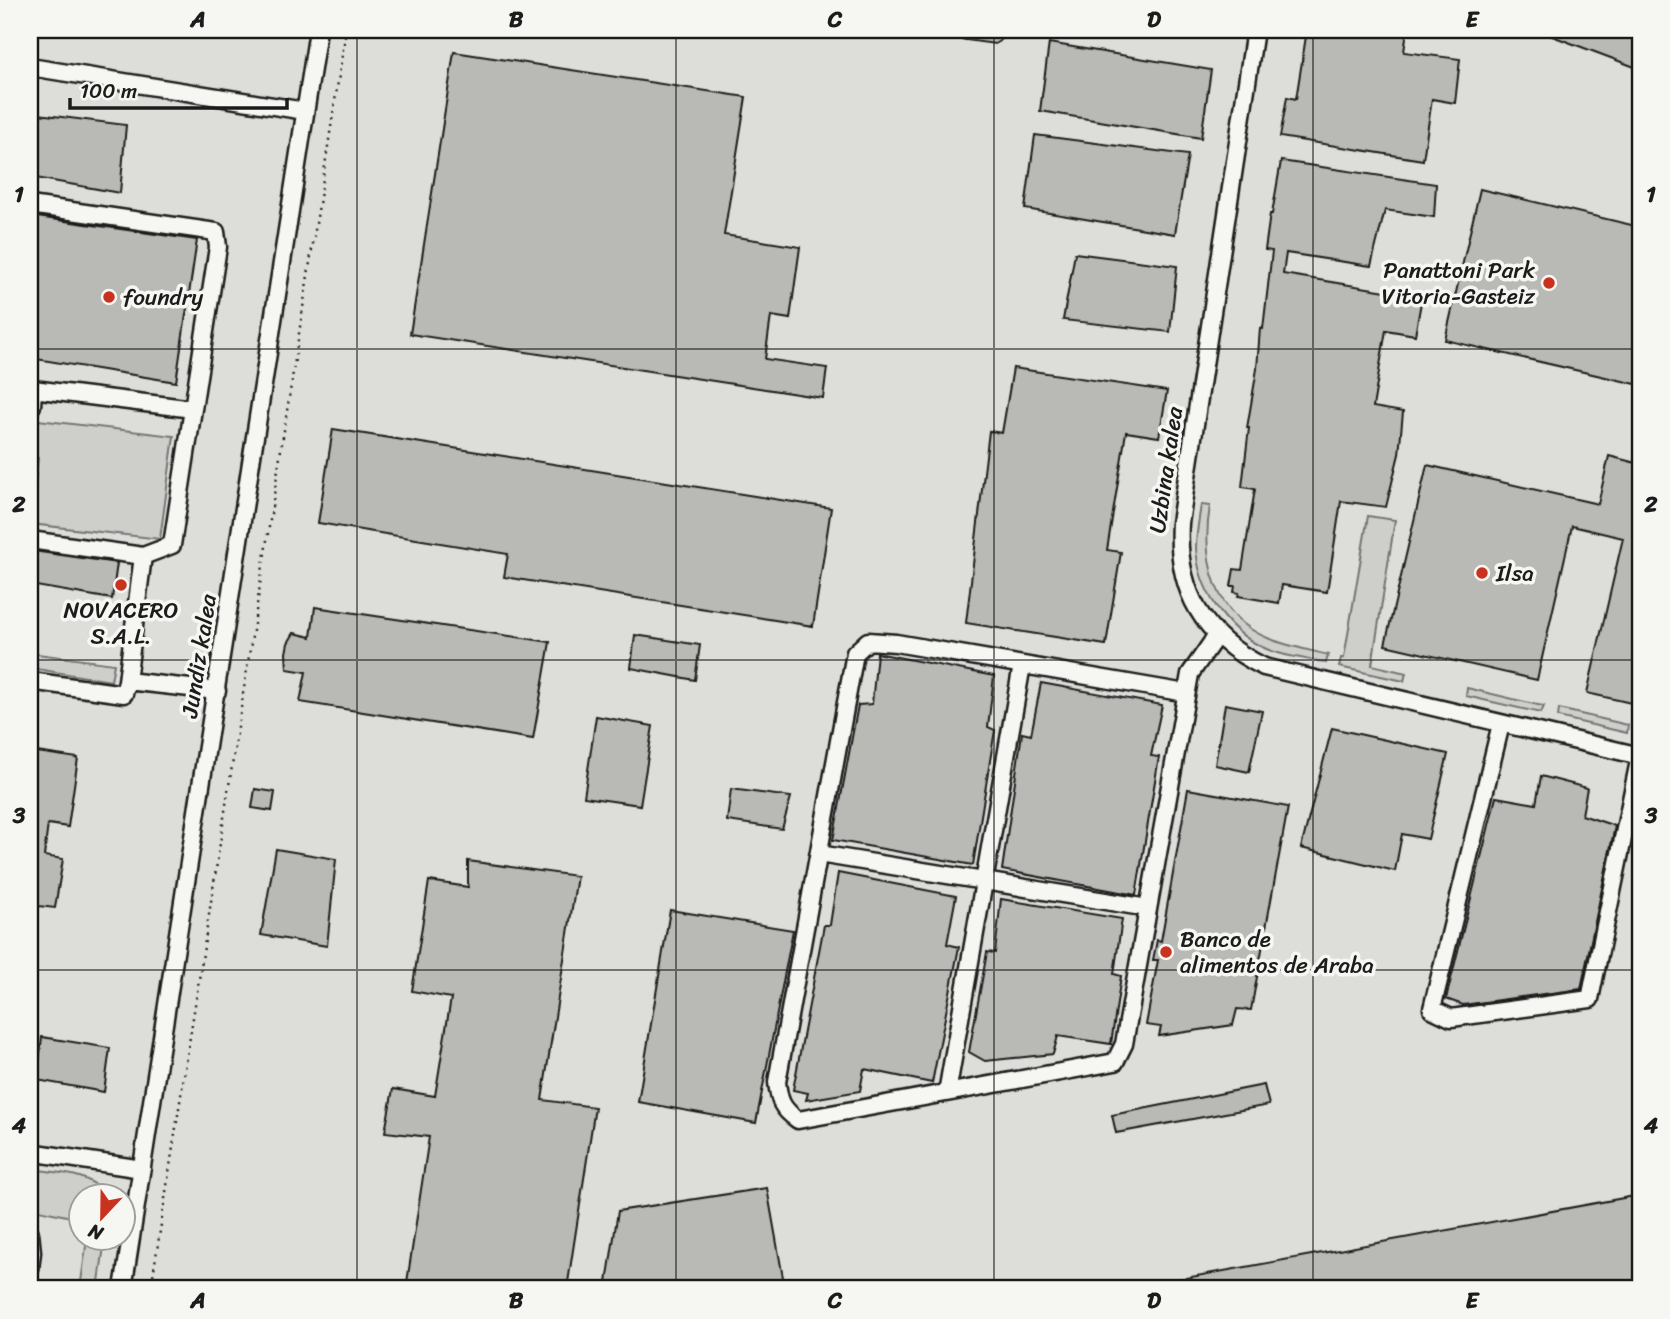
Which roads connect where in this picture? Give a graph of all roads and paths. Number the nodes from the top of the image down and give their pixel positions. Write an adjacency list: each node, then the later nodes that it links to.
1 (318, 30): 5 (street, Jundiz kalea)
2 (346, 30): 28 (path)
3 (1255, 30): 11 (street, Uzbina kalea)
4 (30, 68): 5 (street)
5 (305, 111): 15 (street, Jundiz kalea)
6 (30, 205): 8 (street)
7 (30, 406): 8 (street)
8 (193, 409): 10 (street)
9 (30, 540): 10 (street)
10 (143, 556): 14 (street)
11 (1217, 635): 16 (street); 17 (street, Uzbina kalea)
12 (1022, 665): 16 (street); 19 (street); 20 (street)
13 (30, 681): 14 (street)
14 (127, 681): 15 (street)
15 (217, 691): 24 (street, Jundiz kalea)
16 (1186, 693): 21 (street)
17 (1501, 723): 18 (street, Uzbina kalea); 18 (street)
18 (1640, 756)
19 (819, 853): 20 (street); 22 (street)
20 (984, 881): 21 (street); 22 (street)
21 (1148, 908): 22 (street)
22 (947, 1093)
23 (30, 1152): 24 (street)
24 (142, 1169): 27 (street, Jundiz kalea)
25 (30, 1233): 26 (street)
26 (30, 1269)
27 (123, 1289)
28 (151, 1289)

